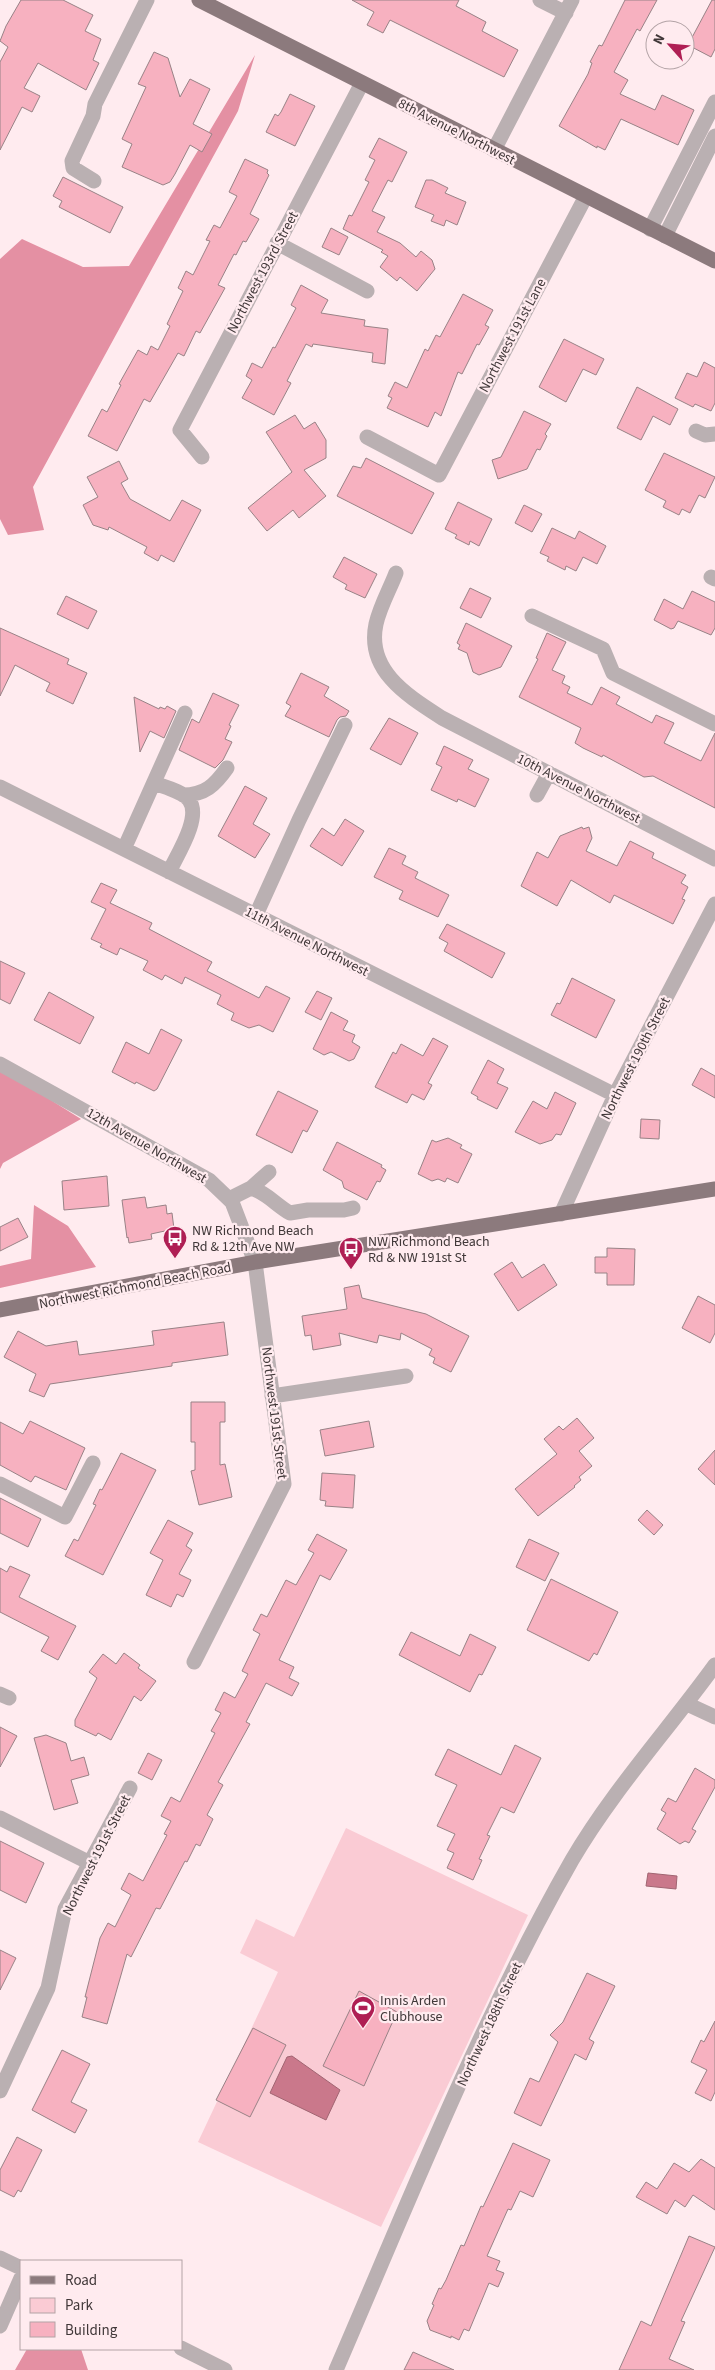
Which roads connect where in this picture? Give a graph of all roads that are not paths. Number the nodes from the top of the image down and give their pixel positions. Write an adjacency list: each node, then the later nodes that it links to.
1 (147, 0): 9 (street)
2 (199, 0): 5 (main road, 8th Avenue Northwest)
3 (540, 0): 4 (street)
4 (569, 6): 8 (street)
5 (362, 83): 8 (main road, 8th Avenue Northwest); 13 (street, Northwest 193rd Street)
6 (715, 102): 11 (street)
7 (715, 136): 12 (street)
8 (494, 150): 10 (main road, 8th Avenue Northwest)
9 (94, 181)
10 (586, 196): 11 (main road, 8th Avenue Northwest); 18 (street, Northwest 191st Lane)
11 (650, 229): 12 (main road, 8th Avenue Northwest)
12 (666, 236): 14 (main road, 8th Avenue Northwest)
13 (278, 243): 15 (street); 19 (street, Northwest 193rd Street)
14 (715, 261)
15 (367, 291)
16 (696, 431): 17 (street)
17 (715, 434)
18 (367, 437)
19 (202, 458)
20 (396, 573): 26 (street, 10th Avenue Northwest)
21 (532, 616): 23 (street)
22 (186, 713): 27 (street)
23 (715, 724)
24 (345, 725): 35 (street)
25 (227, 768): 29 (street)
26 (549, 773): 30 (street); 32 (street, 10th Avenue Northwest)
27 (154, 783): 29 (street); 31 (street)
28 (0, 787): 31 (street, 11th Avenue Northwest)
29 (183, 795): 33 (street)
30 (536, 795)
31 (124, 849): 33 (street, 11th Avenue Northwest)
32 (715, 859)
33 (169, 872): 35 (street, 11th Avenue Northwest)
34 (715, 904): 37 (street, Northwest 190th Street)
35 (256, 915): 37 (street, 11th Avenue Northwest)
36 (0, 1064): 41 (street, 12th Avenue Northwest)
37 (615, 1095): 43 (street, Northwest 190th Street)
38 (269, 1172): 39 (street)
39 (251, 1188): 41 (street); 42 (street)
40 (715, 1189): 43 (main road, Northwest Richmond Beach Road)
41 (228, 1199): 44 (street, 12th Avenue Northwest)
42 (353, 1208)
43 (561, 1214): 44 (main road, Northwest Richmond Beach Road)
44 (255, 1262): 45 (main road, Northwest Richmond Beach Road); 47 (street, Northwest 191st Street)
45 (0, 1310)
46 (406, 1376): 47 (street)
47 (272, 1396): 50 (street, Northwest 191st Street)
48 (93, 1463): 49 (street)
49 (0, 1484)
50 (194, 1662)
51 (715, 1664): 52 (street, Northwest 188th Street)
52 (687, 1704): 53 (street); 64 (street, Northwest 188th Street)
53 (715, 1717)
54 (130, 1788): 56 (street, Northwest 191st Street)
55 (0, 1818): 56 (street)
56 (90, 1863): 57 (street, Northwest 191st Street)
57 (0, 2091)
58 (0, 2258): 59 (street)
59 (20, 2268)
60 (20, 2280): 61 (street)
61 (0, 2326)
62 (182, 2348): 63 (street)
63 (225, 2370)
64 (336, 2370)

